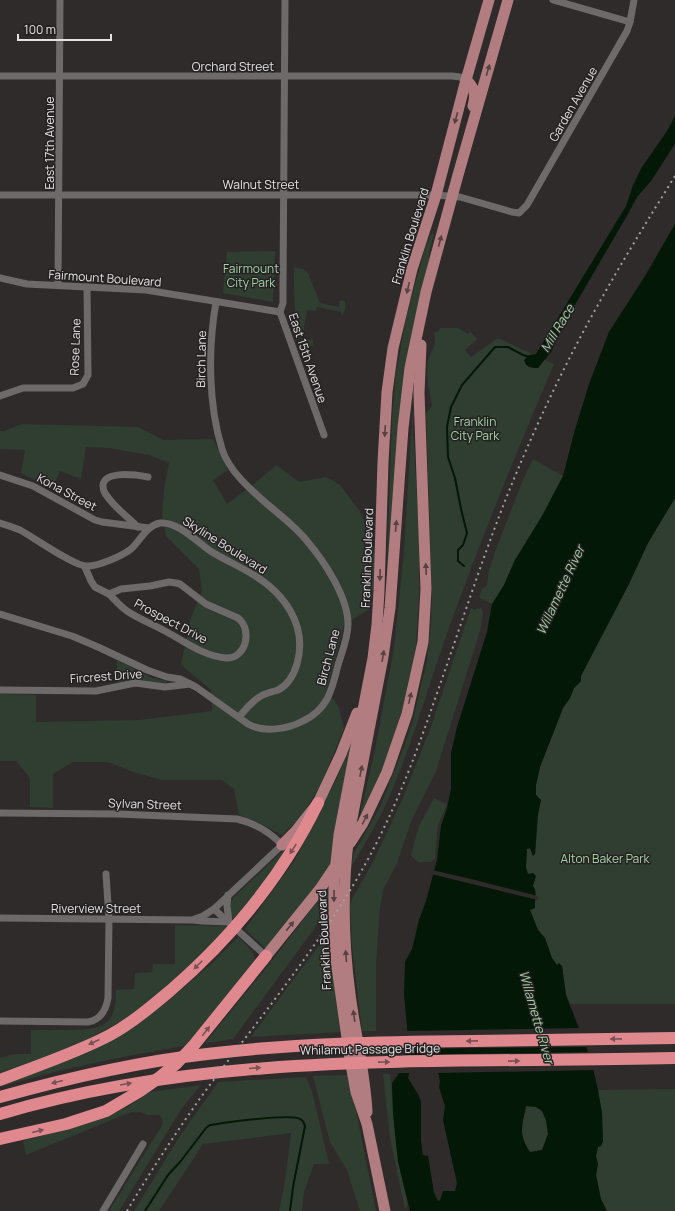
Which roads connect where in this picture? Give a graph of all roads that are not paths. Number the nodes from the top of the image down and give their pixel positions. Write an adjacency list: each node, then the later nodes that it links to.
1 (60, 0): 9 (street, East 17th Avenue)
2 (284, 0): 10 (street, East 15th Avenue)
3 (489, 0): 11 (main road, Franklin Boulevard)
4 (508, 0): 12 (main road, Franklin Boulevard, one-way to 4)
5 (553, 0): 7 (street)
6 (634, 0): 7 (street, Garden Avenue)
7 (630, 22): 18 (street, Garden Avenue)
8 (0, 76): 9 (street, Orchard Street)
9 (60, 77): 10 (street, Orchard Street); 14 (street, East 17th Avenue)
10 (284, 77): 11 (street, Orchard Street); 16 (street, East 15th Avenue)
11 (466, 80): 12 (main road); 15 (main road, Franklin Boulevard, one-way to 15)
12 (458, 175): 17 (main road, Franklin Boulevard)
13 (0, 195): 14 (street, Walnut Street)
14 (60, 195): 16 (street, Walnut Street); 20 (street, East 17th Avenue)
15 (436, 195): 16 (street, Walnut Street); 17 (street, Walnut Street); 36 (main road, Franklin Boulevard, one-way to 36)
16 (284, 196): 24 (street, East 15th Avenue)
17 (453, 196): 18 (street, Walnut Street); 22 (main road, Franklin Boulevard, one-way to 17)
18 (519, 212)
19 (0, 278): 20 (street, Fairmount Boulevard)
20 (58, 285): 21 (street, Fairmount Boulevard)
21 (87, 287): 23 (street, Fairmount Boulevard); 25 (street, Rose Lane)
22 (426, 292): 39 (main road, Franklin Boulevard, one-way to 22); 50 (main road, one-way to 22)
23 (216, 302): 24 (street, Fairmount Boulevard); 38 (street, Birch Lane)
24 (280, 312): 26 (street, East 15th Avenue)
25 (0, 396)
26 (324, 435)
27 (0, 475): 30 (street, Kona Street)
28 (148, 477): 30 (street)
29 (0, 523): 32 (street)
30 (138, 527): 31 (street, Kona Street)
31 (149, 528): 32 (street); 38 (street, Skyline Boulevard)
32 (85, 566): 33 (street, Prospect Drive)
33 (109, 594): 33 (street, Prospect Drive)
34 (0, 614): 35 (street, Birch Lane)
35 (190, 684): 37 (street, Fircrest Drive); 38 (street, Birch Lane)
36 (366, 689): 39 (main road, Franklin Boulevard); 40 (main road)
37 (0, 690)
38 (239, 716)
39 (360, 748): 60 (main road, Franklin Boulevard)
40 (318, 803): 42 (main road); 54 (highway, one-way to 54)
41 (0, 813): 42 (street, Sylvan Street)
42 (282, 845): 44 (street, Riverview Street)
43 (106, 874): 47 (street)
44 (228, 894): 45 (street, Riverview Street); 49 (street)
45 (214, 909): 48 (street, Riverview Street); 49 (street)
46 (0, 918): 47 (street, Riverview Street)
47 (109, 919): 48 (street, Riverview Street); 51 (street)
48 (192, 920): 49 (street, Riverview Street)
49 (229, 922): 50 (street)
50 (266, 956): 57 (highway, one-way to 50)
51 (0, 1021)
52 (675, 1038): 55 (highway, Whilamut Passage Bridge, one-way to 55)
53 (675, 1058): 56 (highway, Whilamut Passage Bridge, one-way to 53)
54 (0, 1080)
55 (0, 1097)
56 (0, 1114)
57 (0, 1139)
58 (143, 1144): 59 (street)
59 (103, 1211)
60 (385, 1211)

